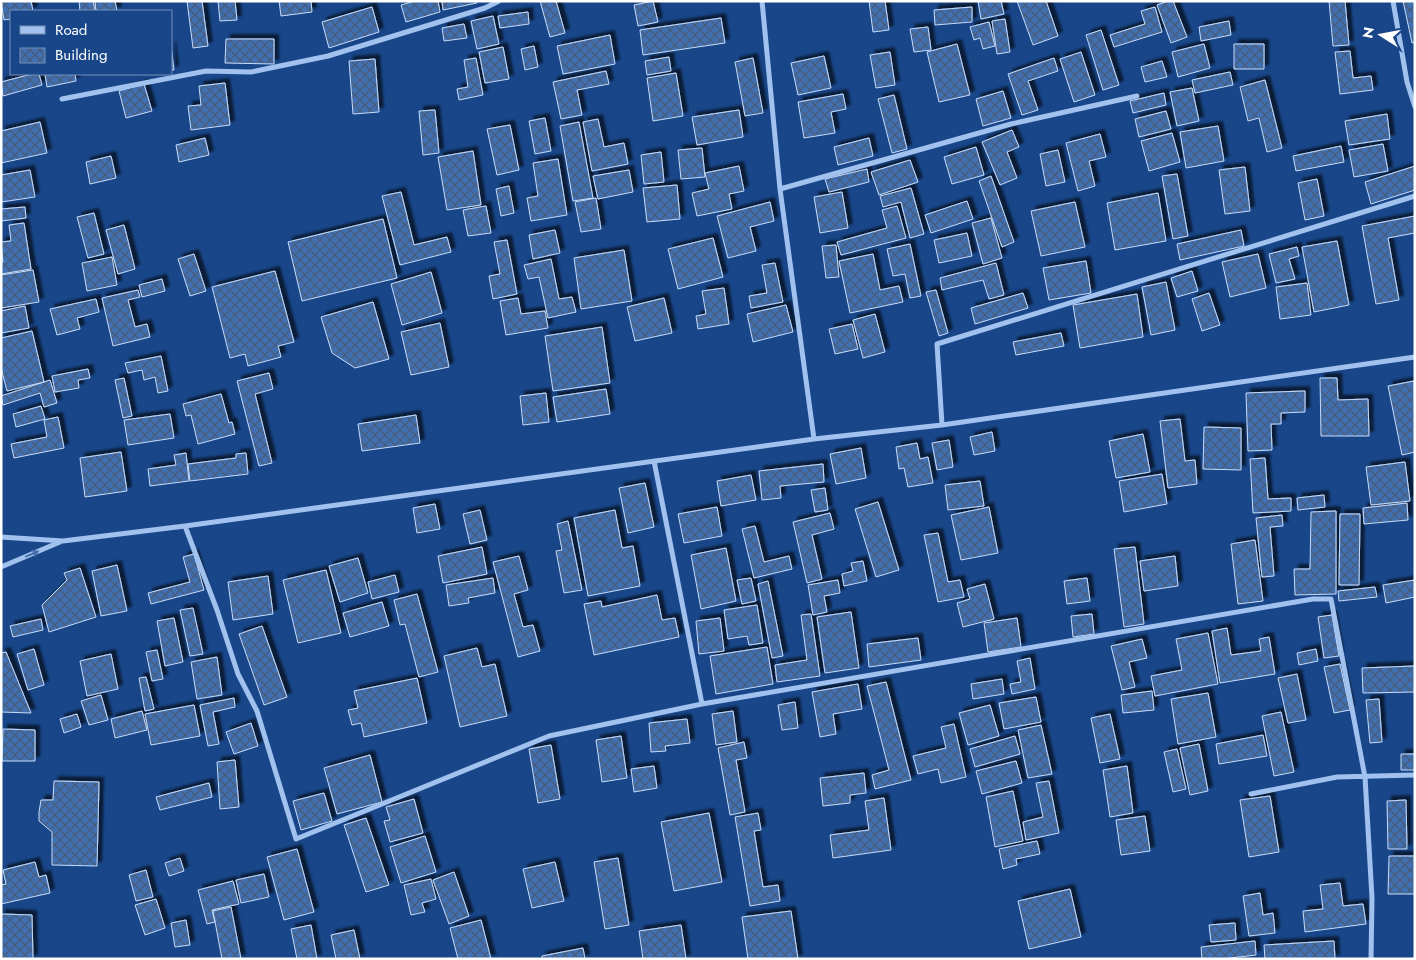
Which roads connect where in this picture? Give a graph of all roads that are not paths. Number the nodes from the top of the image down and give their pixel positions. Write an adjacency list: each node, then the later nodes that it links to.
1 (500, 1): 5 (street)
2 (762, 1): 7 (street)
3 (1393, 1): 6 (street)
4 (1137, 96): 7 (street)
5 (62, 99)
6 (1415, 107)
7 (780, 189): 11 (street)
8 (1415, 196): 10 (street)
9 (1415, 357): 10 (street)
10 (942, 425): 11 (street)
11 (814, 438): 12 (street)
12 (654, 461): 13 (street); 17 (street)
13 (185, 526): 15 (street); 17 (street)
14 (1, 537): 15 (street)
15 (63, 541): 16 (street, one-way to 15)
16 (1, 567)
17 (702, 704): 19 (street)
18 (1415, 775): 19 (street)
19 (1365, 777): 20 (street); 21 (street)
20 (1251, 794)
21 (1371, 959)

